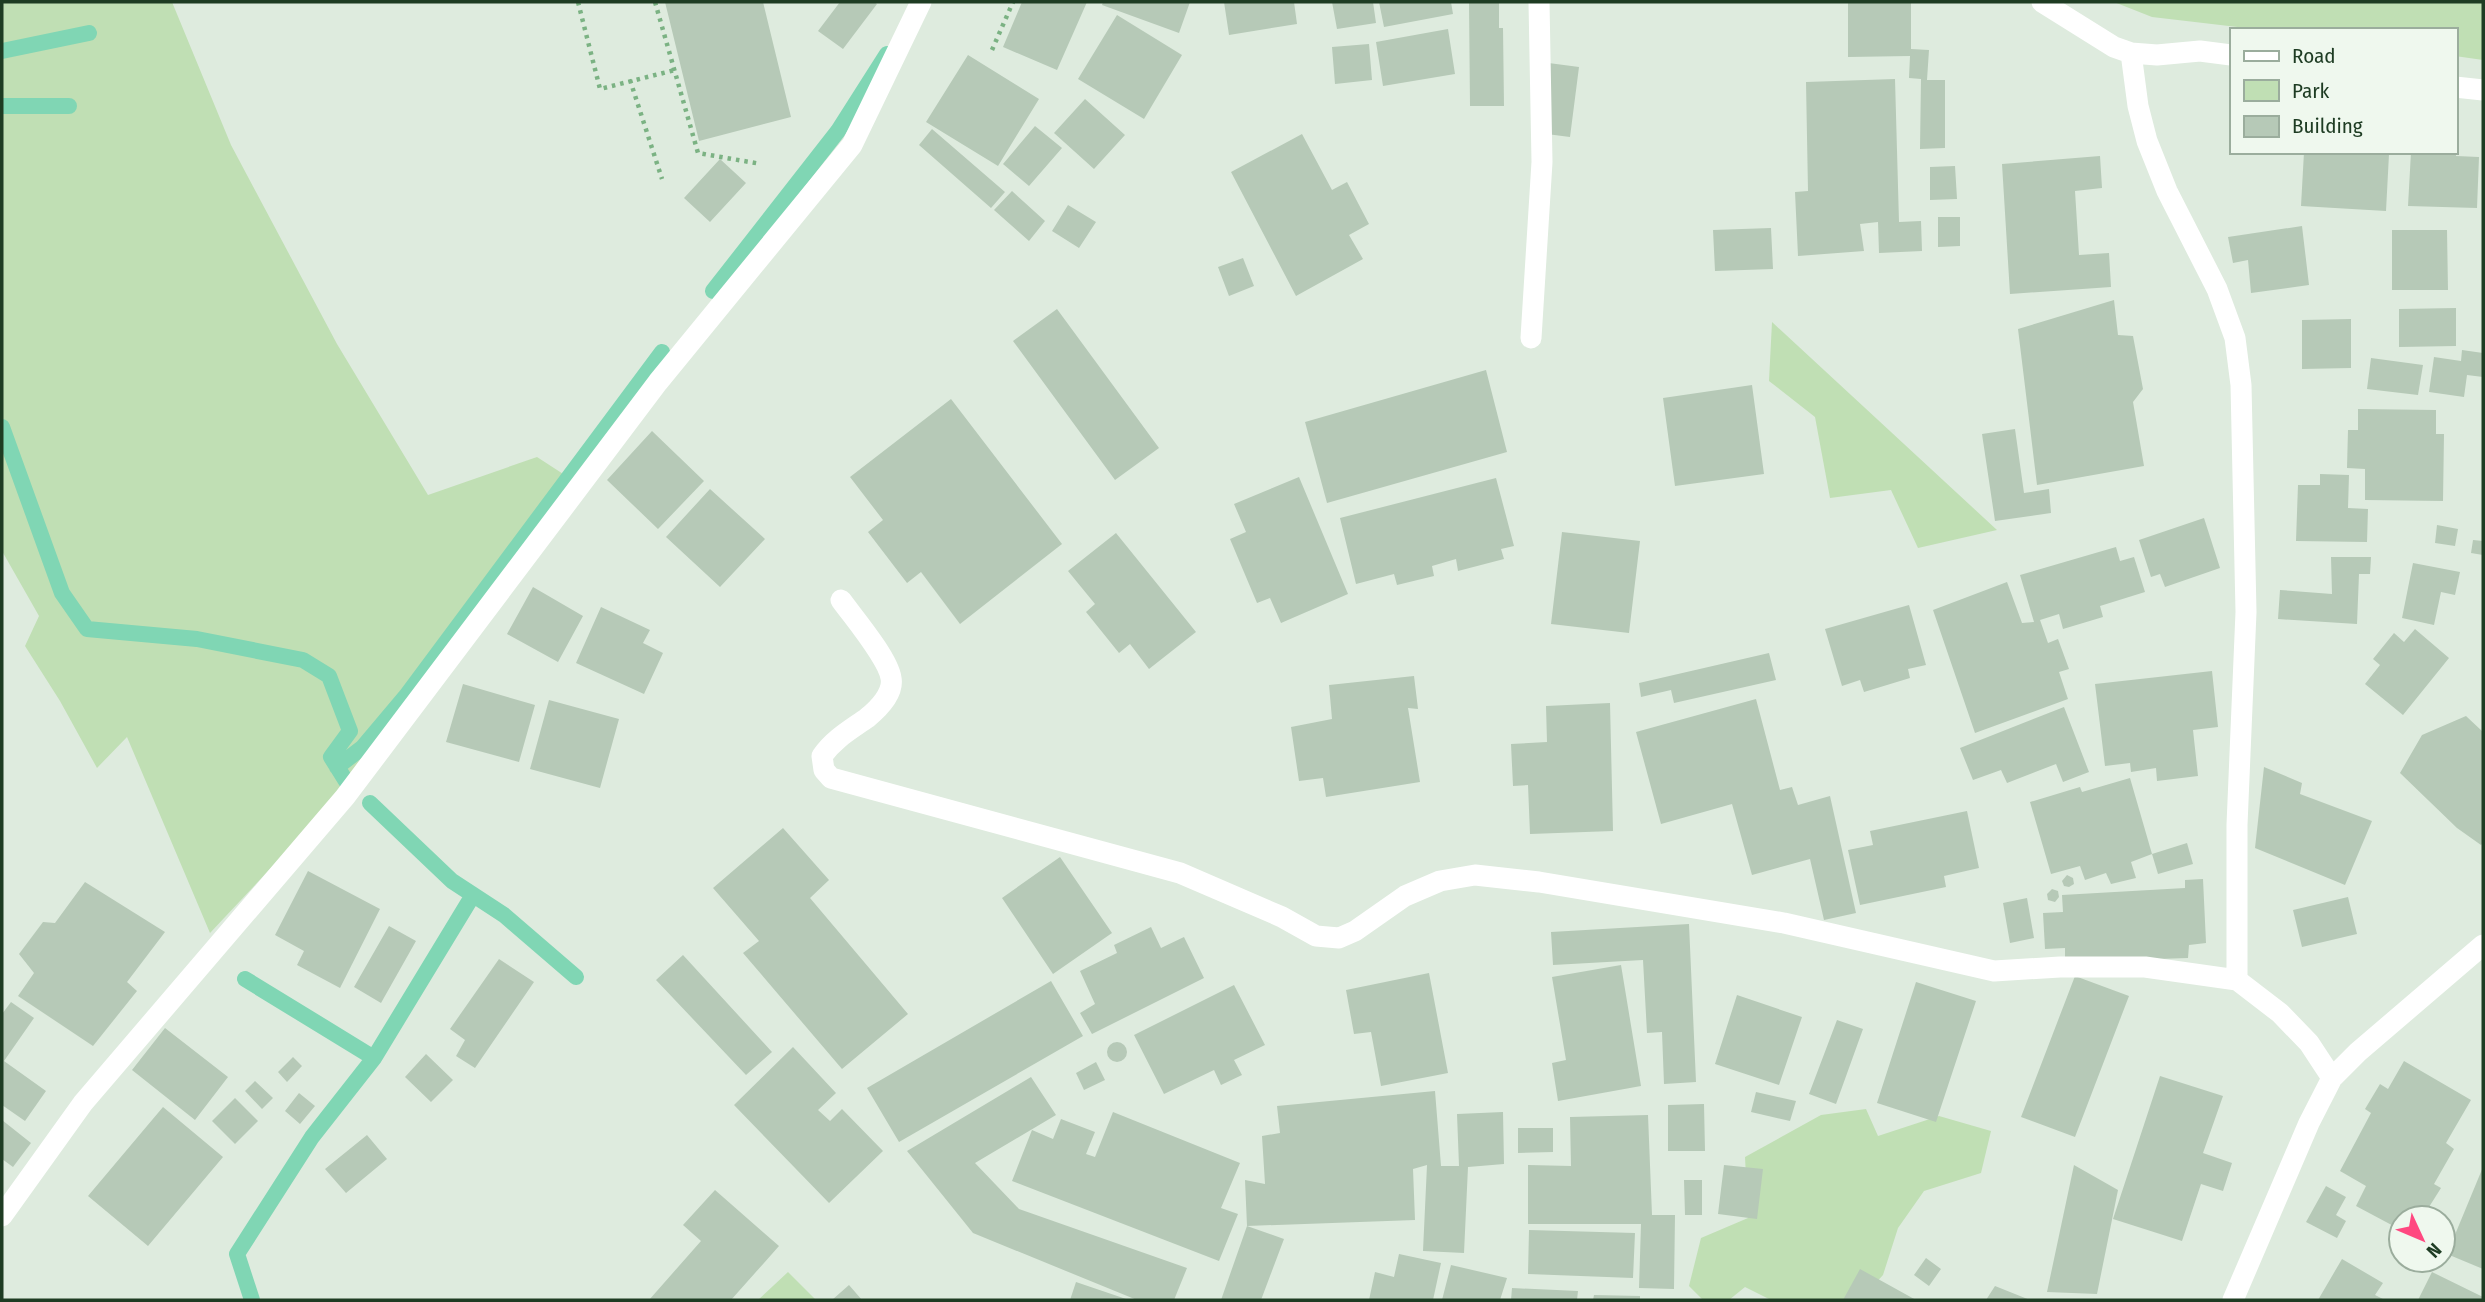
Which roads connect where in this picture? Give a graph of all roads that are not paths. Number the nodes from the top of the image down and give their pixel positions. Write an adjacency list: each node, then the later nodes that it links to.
1 (920, 2): 13 (street)
2 (1539, 2): 8 (street)
3 (2042, 2): 4 (street)
4 (2130, 53): 5 (street); 11 (street)
5 (2230, 55)
6 (2457, 87): 7 (street)
7 (2483, 90)
8 (1531, 338)
9 (841, 600): 11 (street)
10 (2483, 945): 12 (street)
11 (2237, 980): 12 (street)
12 (2332, 1078): 14 (street)
13 (2, 1216)
14 (2233, 1300)

